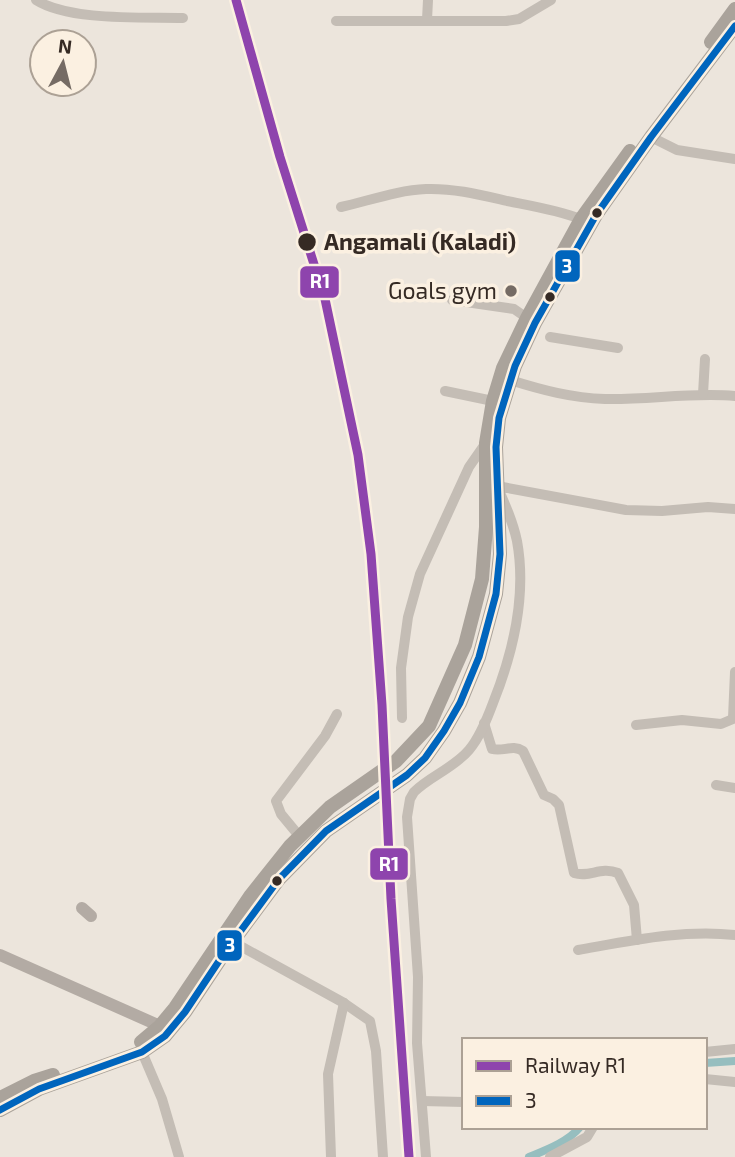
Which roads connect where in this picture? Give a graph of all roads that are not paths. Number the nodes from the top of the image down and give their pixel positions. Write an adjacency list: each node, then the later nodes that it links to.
1 (36, 0): 5 (street)
2 (428, 0): 6 (street)
3 (551, 0): 6 (street)
4 (735, 9): 12 (highway)
5 (183, 18)
6 (427, 20): 7 (street)
7 (336, 21)
8 (735, 26): 9 (highway)
9 (651, 137): 10 (street); 14 (highway)
10 (735, 159)
11 (341, 208): 12 (street)
12 (581, 219): 14 (highway)
13 (452, 300): 14 (street)
14 (531, 320): 18 (highway); 22 (highway)
15 (550, 337): 16 (street)
16 (618, 348)
17 (705, 359): 20 (street)
18 (510, 380): 20 (street); 24 (highway)
19 (445, 391): 22 (street)
20 (704, 394): 21 (street)
21 (735, 396)
22 (493, 401): 23 (highway)
23 (486, 443): 26 (highway); 29 (street)
24 (498, 486): 25 (street); 26 (highway); 31 (street)
25 (735, 509)
26 (493, 554): 35 (highway); 36 (highway)
27 (735, 672): 30 (street)
28 (337, 714): 37 (street)
29 (402, 718)
30 (734, 718): 32 (street)
31 (484, 723): 39 (street); 51 (street)
32 (636, 725)
33 (716, 785): 34 (street)
34 (735, 788)
35 (319, 817): 36 (highway); 37 (highway)
36 (326, 831): 40 (highway)
37 (300, 837): 44 (highway)
38 (735, 935): 39 (street)
39 (637, 940): 41 (street)
40 (233, 942): 43 (street); 44 (highway)
41 (578, 950)
42 (0, 955): 44 (main road)
43 (344, 1003): 56 (street); 57 (street)
44 (163, 1031): 46 (highway); 50 (highway)
45 (735, 1049): 47 (street)
46 (142, 1052): 53 (highway); 55 (street)
47 (707, 1052)
48 (707, 1079): 49 (street)
49 (735, 1082)
50 (0, 1098)
51 (422, 1101): 52 (street); 58 (street)
52 (462, 1102)
53 (0, 1110)
54 (592, 1129): 59 (street)
55 (179, 1157)
56 (331, 1157)
57 (383, 1157)
58 (426, 1157)
59 (550, 1157)

